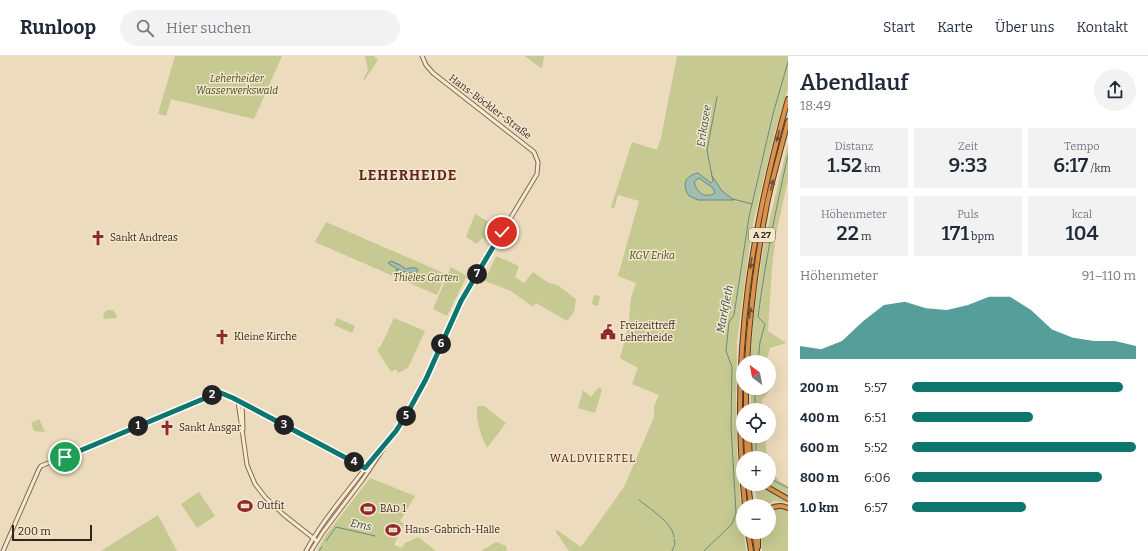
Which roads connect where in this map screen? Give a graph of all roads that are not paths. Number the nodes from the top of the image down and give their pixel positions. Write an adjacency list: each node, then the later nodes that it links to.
1 (423, 56): 6 (street, Hans-Böckler-Straße)
2 (788, 98): 7 (highway, A 27, one-way to 7)
3 (788, 121): 4 (highway, A 27, one-way to 3)
4 (748, 355)
5 (240, 402): 8 (street); 14 (street); 19 (street)
6 (384, 446): 8 (street, Hans-Böckler-Straße); 9 (street, Hans-Böckler-Straße)
7 (742, 451)
8 (365, 468): 9 (street); 14 (street, Hans-Böckler-Straße)
9 (369, 470): 18 (street, Hans-Böckler-Straße)
10 (774, 491): 11 (highway)
11 (788, 499)
12 (776, 506): 13 (highway)
13 (788, 508)
14 (313, 538): 18 (street); 20 (street, Hans-Böckler-Straße)
15 (749, 539): 22 (highway)
16 (755, 539): 23 (highway)
17 (758, 539): 23 (highway)
18 (317, 541): 21 (street, Hans-Böckler-Straße)
19 (3, 551)
20 (306, 551)
21 (311, 551)
22 (751, 551)
23 (758, 551)

